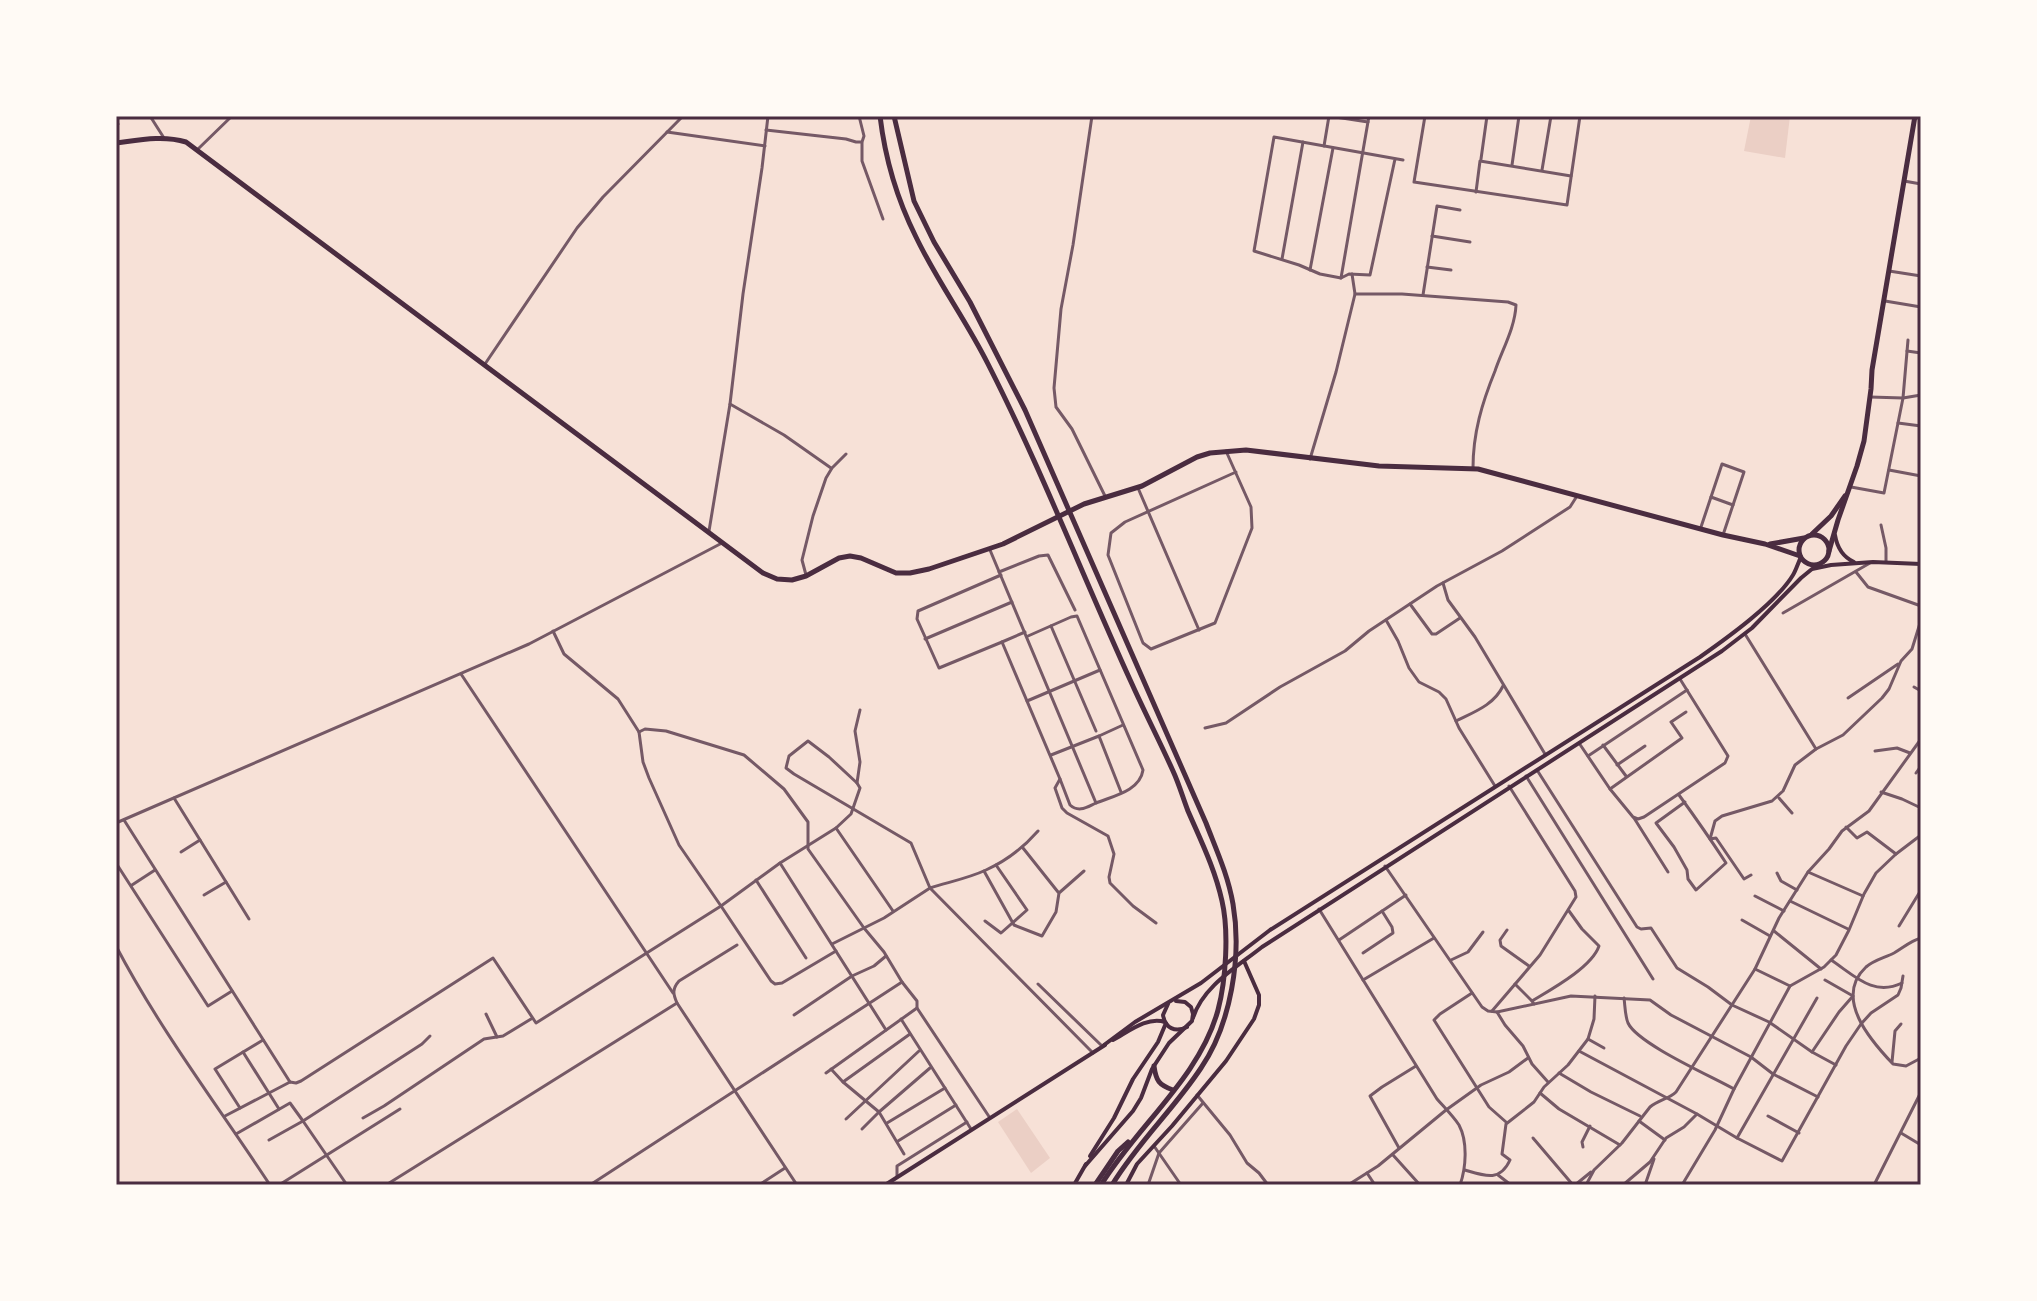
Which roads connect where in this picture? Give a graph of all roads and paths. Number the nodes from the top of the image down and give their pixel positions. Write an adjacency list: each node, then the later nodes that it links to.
1 (150, 116): 20 (street)
2 (683, 116): 19 (street)
3 (768, 116): 18 (street)
4 (859, 116): 21 (street)
5 (880, 116): 309 (main road)
6 (894, 116): 369 (main road)
7 (1092, 116): 77 (street)
8 (1329, 116): 17 (street); 25 (street)
9 (1369, 116): 17 (street)
10 (1425, 116): 38 (street)
11 (1487, 116): 31 (street)
12 (1519, 116): 32 (street)
13 (1551, 116): 33 (street)
14 (1580, 116): 35 (street)
15 (1915, 116): 36 (main road)
16 (230, 117): 27 (street)
17 (1368, 122): 28 (street)
18 (766, 130): 21 (street); 24 (street)
19 (667, 132): 24 (street); 58 (street)
20 (164, 138): 23 (main road); 27 (main road)
21 (862, 142): 40 (street)
22 (1303, 142): 25 (street); 43 (street); 43 (street)
23 (116, 143)
24 (765, 146): 62 (street)
25 (1324, 146): 26 (street)
26 (1333, 148): 28 (street); 45 (street)
27 (198, 149): 58 (main road)
28 (1364, 153): 29 (street); 50 (street)
29 (1395, 159): 30 (street); 48 (street)
30 (1403, 160)
31 (1480, 161): 32 (street); 34 (street); 38 (street)
32 (1512, 165): 33 (street)
33 (1542, 170): 35 (street)
34 (1478, 175)
35 (1571, 176): 38 (street)
36 (1904, 181): 37 (street); 47 (main road)
37 (1921, 184)
38 (1476, 192)
39 (1460, 210): 41 (street)
40 (883, 219)
41 (1432, 236): 42 (street); 44 (street)
42 (1470, 242)
43 (1282, 259): 45 (street)
44 (1427, 267): 46 (street); 52 (street)
45 (1310, 270): 50 (street)
46 (1451, 270)
47 (1889, 271): 49 (street); 53 (main road)
48 (1352, 274): 50 (street); 51 (street)
49 (1921, 276)
50 (1341, 278)
51 (1355, 294): 52 (street); 67 (street)
52 (1423, 295): 69 (street)
53 (1884, 301): 54 (street); 60 (main road)
54 (1921, 307)
55 (1908, 340): 56 (street)
56 (1907, 351): 57 (street); 61 (street)
57 (1921, 353)
58 (485, 364): 82 (main road)
59 (1921, 395): 61 (street)
60 (1870, 397): 61 (street); 74 (main road)
61 (1903, 398): 63 (street)
62 (730, 404): 68 (street); 82 (street)
63 (1898, 423): 64 (street); 70 (street)
64 (1921, 426)
65 (1226, 451): 67 (main road); 71 (street); 73 (main road)
66 (846, 454): 68 (street)
67 (1310, 459): 69 (main road)
68 (832, 468): 101 (street)
69 (1473, 469): 75 (main road)
70 (1888, 470): 72 (street); 74 (street)
71 (1236, 472): 79 (street); 112 (street)
72 (1921, 476)
73 (1138, 488): 77 (main road); 79 (street)
74 (1850, 488): 83 (main road); 85 (main road)
75 (1577, 496): 81 (main road); 102 (street)
76 (1711, 497): 78 (street); 78 (street); 81 (street)
77 (1106, 498): 89 (main road)
78 (1733, 505): 84 (street)
79 (1148, 511): 112 (street); 112 (street)
80 (1881, 525): 93 (street)
81 (1700, 529): 84 (main road)
82 (709, 531): 86 (main road)
83 (1835, 532): 88 (main road); 90 (main road)
84 (1723, 535): 87 (main road)
85 (1806, 537): 87 (main road); 88 (main road); 91 (main road)
86 (724, 542): 101 (main road); 113 (street)
87 (1765, 544): 91 (main road)
88 (1830, 544): 90 (main road); 95 (main road)
89 (990, 550): 100 (street); 101 (main road)
90 (1840, 550): 94 (main road)
91 (1801, 557): 95 (main road); 144 (main road)
92 (1873, 562): 93 (main road); 94 (main road); 99 (street)
93 (1886, 562): 96 (main road)
94 (1864, 563): 97 (main road)
95 (1819, 564): 97 (main road); 98 (main road)
96 (1921, 564)
97 (1831, 565): 98 (main road)
98 (1808, 571): 115 (main road)
99 (1856, 572): 105 (street); 107 (street)
100 (1000, 574): 103 (street); 106 (street); 116 (street)
101 (806, 576)
102 (1443, 583): 104 (street); 108 (street)
103 (1012, 602): 114 (street); 116 (street)
104 (1410, 604): 108 (street); 109 (street)
105 (1921, 606)
106 (1075, 610)
107 (1783, 613)
108 (1460, 618): 123 (street)
109 (1386, 620): 132 (street); 134 (street)
110 (1921, 620): 118 (street)
111 (1051, 626): 114 (street); 119 (street); 122 (street)
112 (1199, 630)
113 (553, 631): 120 (street); 135 (street)
114 (1026, 634): 117 (street); 126 (street)
115 (1745, 634): 121 (main road); 142 (street)
116 (925, 639): 117 (street)
117 (1002, 642): 129 (street)
118 (1900, 662): 128 (street); 142 (street)
119 (1100, 670): 122 (street); 133 (street)
120 (461, 674): 163 (street); 230 (street)
121 (1680, 679): 125 (street); 138 (main road)
122 (1075, 681): 126 (street); 136 (street)
123 (1503, 686): 132 (street); 144 (street)
124 (1914, 687): 127 (street)
125 (1687, 690): 139 (street); 161 (street)
126 (1050, 691): 129 (street); 140 (street)
127 (1921, 691)
128 (1848, 698)
129 (1027, 701): 146 (street)
130 (860, 710): 155 (street)
131 (1686, 712): 153 (street)
132 (1456, 721): 156 (street)
133 (1123, 725): 136 (street); 159 (street)
134 (1205, 728)
135 (639, 732): 178 (street); 205 (street)
136 (1098, 733): 140 (street); 159 (street)
137 (1921, 739): 145 (street)
138 (1578, 743): 147 (street); 150 (main road)
139 (1603, 745): 147 (street); 148 (street)
140 (1074, 746): 146 (street); 165 (street)
141 (1645, 746): 148 (street)
142 (1816, 749): 162 (street)
143 (1875, 751): 145 (street)
144 (1545, 754): 156 (main road)
145 (1910, 754): 160 (street)
146 (1050, 756): 154 (street)
147 (1588, 756): 158 (street)
148 (1617, 765): 153 (street)
149 (1921, 766): 151 (street)
150 (1536, 769): 152 (main road); 262 (street)
151 (1916, 773)
152 (1526, 776): 157 (main road); 243 (street)
153 (1626, 776): 158 (street)
154 (1060, 779): 165 (street); 215 (street)
155 (857, 783): 167 (street); 167 (street)
156 (1495, 786): 258 (main road)
157 (1509, 786): 185 (main road); 208 (street)
158 (1610, 789): 169 (street)
159 (1121, 792): 165 (street)
160 (1881, 792): 166 (street); 172 (street)
161 (1679, 795): 164 (street); 169 (street)
162 (1778, 797): 168 (street); 176 (street)
163 (174, 798): 170 (street); 177 (street)
164 (1685, 802): 176 (street); 176 (street)
165 (1096, 803)
166 (1921, 808)
167 (853, 809): 173 (street); 196 (street)
168 (1792, 813)
169 (1633, 817): 189 (street)
170 (124, 820): 171 (street); 186 (street)
171 (116, 823)
172 (1846, 827): 181 (street); 190 (street)
173 (836, 828): 178 (street); 210 (street)
174 (1038, 831): 179 (street)
175 (1921, 835): 181 (street)
176 (1710, 839): 192 (street)
177 (200, 840): 180 (street); 194 (street)
178 (808, 844): 183 (street); 217 (street)
179 (1023, 848): 184 (street); 199 (street)
180 (181, 852)
181 (1896, 854): 203 (street)
182 (116, 863): 195 (street)
183 (780, 863): 193 (street); 226 (street)
184 (996, 865): 187 (street); 214 (street)
185 (1385, 866): 201 (street); 206 (main road)
186 (155, 870): 195 (street); 251 (street)
187 (984, 871): 196 (street); 214 (street)
188 (1084, 871): 199 (street)
189 (1668, 872)
190 (1808, 872): 197 (street); 203 (street)
191 (1777, 873): 197 (street)
192 (1751, 875)
193 (756, 880): 205 (street); 233 (street)
194 (226, 882): 200 (street); 211 (street)
195 (131, 886): 251 (street)
196 (930, 888): 210 (street); 289 (street)
197 (1797, 890): 204 (street)
198 (1921, 890): 216 (street)
199 (1059, 893): 214 (street)
200 (204, 895)
201 (1406, 895): 207 (street); 223 (street)
202 (1755, 896): 209 (street)
203 (1863, 896): 219 (street)
204 (1790, 901): 209 (street); 219 (street)
205 (721, 906): 229 (street); 230 (street)
206 (1319, 909): 225 (street); 236 (main road)
207 (1382, 911): 225 (street); 231 (street)
208 (1569, 911): 237 (street); 261 (street)
209 (1784, 911): 220 (street)
210 (893, 912): 217 (street)
211 (249, 919)
212 (1742, 920): 222 (street)
213 (985, 921): 214 (street)
214 (1012, 923)
215 (1156, 923)
216 (1899, 926)
217 (864, 928): 226 (street); 232 (street)
218 (1507, 930): 237 (street)
219 (1849, 930): 235 (street)
220 (1774, 931): 222 (street); 239 (street)
221 (1483, 932): 234 (street)
222 (1771, 937): 238 (street)
223 (1434, 938): 234 (street); 244 (street)
224 (1921, 938): 242 (street)
225 (1338, 941): 244 (street)
226 (832, 944): 229 (street)
227 (737, 945): 252 (street)
228 (117, 948): 326 (street)
229 (836, 951): 240 (street)
230 (646, 953): 252 (street); 267 (street)
231 (1363, 953)
232 (886, 956): 240 (street); 246 (street)
233 (806, 958)
234 (1449, 960): 253 (street)
235 (1831, 960): 239 (street); 242 (street)
236 (1244, 961): 268 (main road); 314 (main road)
237 (1530, 967): 249 (street)
238 (1755, 969): 250 (street); 262 (street)
239 (1821, 969): 250 (street)
240 (852, 976): 260 (street); 266 (street)
241 (1903, 976): 247 (street)
242 (1858, 978): 247 (street); 255 (street)
243 (1653, 979)
244 (1363, 980): 296 (street)
245 (1825, 980): 255 (street)
246 (902, 982): 260 (street); 263 (street)
247 (1902, 983): 272 (street)
248 (1038, 984): 283 (street)
249 (1515, 984): 261 (street); 264 (street)
250 (1790, 986): 270 (street)
251 (232, 991): 282 (street)
252 (673, 993): 259 (street)
253 (1472, 993): 264 (street); 307 (street)
254 (1595, 996): 256 (street); 261 (street); 281 (street)
255 (1853, 996): 272 (street); 288 (street)
256 (1624, 998): 278 (street); 297 (street)
257 (1817, 998): 280 (street)
258 (1171, 1002): 268 (main road); 271 (main road); 283 (main road)
259 (677, 1003): 310 (street); 373 (street)
260 (869, 1003): 275 (street); 310 (street)
261 (1533, 1003): 264 (street)
262 (1732, 1005): 270 (street); 278 (street)
263 (917, 1008): 269 (street); 329 (street)
264 (1494, 1012): 291 (street)
265 (486, 1014): 279 (street)
266 (794, 1015)
267 (532, 1018): 279 (street); 303 (street)
268 (1193, 1018): 274 (main road)
269 (901, 1019): 275 (street); 276 (street)
270 (1769, 1022): 280 (street); 290 (street)
271 (1165, 1023): 274 (main road); 283 (main road); 362 (main road)
272 (1861, 1024): 293 (street); 294 (street)
273 (1901, 1024): 293 (street)
274 (1187, 1027): 295 (main road)
275 (886, 1030): 299 (street)
276 (910, 1034): 285 (street); 304 (street)
277 (430, 1036): 332 (street)
278 (1712, 1036): 290 (street); 297 (street)
279 (497, 1037): 328 (street)
280 (1793, 1037): 288 (street); 302 (street)
281 (1588, 1039): 284 (street); 286 (street)
282 (263, 1040): 287 (street); 303 (street)
283 (1103, 1046): 289 (main road)
284 (1604, 1048)
285 (920, 1050): 298 (street); 317 (street)
286 (1579, 1051): 301 (street); 316 (street)
287 (243, 1052): 312 (street); 320 (street)
288 (1812, 1052): 294 (street)
289 (1093, 1053): 329 (main road)
290 (1751, 1057): 302 (street); 308 (street)
291 (1528, 1058): 305 (street); 307 (street)
292 (1921, 1058): 293 (street)
293 (1892, 1062)
294 (1836, 1065): 315 (street)
295 (1154, 1066): 309 (main road); 362 (main road)
296 (1416, 1066): 323 (street); 352 (street)
297 (1692, 1066): 308 (street); 316 (street)
298 (931, 1067): 306 (street); 324 (street)
299 (831, 1069): 300 (street); 304 (street)
300 (826, 1073)
301 (1559, 1073): 305 (street); 331 (street)
302 (1773, 1074): 315 (street); 344 (street)
303 (290, 1082): 312 (street)
304 (843, 1082): 317 (street)
305 (1548, 1082): 313 (street)
306 (945, 1088): 319 (street); 335 (street)
307 (1477, 1088): 323 (street); 334 (street)
308 (1734, 1089): 337 (street)
309 (1173, 1090): 379 (main road)
310 (735, 1092): 364 (street); 374 (street)
311 (1921, 1092): 341 (street)
312 (270, 1093): 320 (street); 321 (street)
313 (1540, 1093): 334 (street); 336 (street)
314 (1197, 1095): 318 (street); 350 (main road)
315 (1818, 1097): 340 (street)
316 (1664, 1098): 325 (street); 331 (street)
317 (865, 1100): 324 (street); 330 (street)
318 (1203, 1103): 354 (street); 383 (street)
319 (956, 1105): 333 (street); 347 (street)
320 (240, 1108): 326 (street)
321 (279, 1109): 332 (street); 342 (street)
322 (400, 1109): 358 (street)
323 (1446, 1110): 352 (street); 365 (street)
324 (879, 1112): 335 (street); 338 (street)
325 (1697, 1114): 337 (street); 346 (street)
326 (225, 1116): 342 (street)
327 (1768, 1116): 340 (street)
328 (363, 1118)
329 (990, 1118): 339 (main road)
330 (846, 1119)
331 (1641, 1119): 346 (street); 348 (street)
332 (303, 1121): 345 (street); 358 (street)
333 (967, 1122): 339 (street); 353 (street)
334 (1508, 1122): 367 (street)
335 (886, 1124): 347 (street)
336 (1590, 1126): 348 (street); 351 (street)
337 (1715, 1127): 344 (street); 393 (street)
338 (862, 1129)
339 (971, 1129): 360 (main road)
340 (1799, 1133): 344 (street)
341 (1901, 1133): 349 (street); 394 (street)
342 (236, 1134): 370 (street)
343 (1533, 1138): 389 (street)
344 (1737, 1138)
345 (269, 1140)
346 (1665, 1140): 357 (street)
347 (897, 1141): 355 (street)
348 (1620, 1145): 363 (street)
349 (1921, 1145)
350 (1154, 1146): 354 (street); 380 (main road)
351 (1583, 1147)
352 (1399, 1148): 356 (street)
353 (921, 1150): 359 (street); 360 (street)
354 (1159, 1153): 381 (street); 382 (street)
355 (904, 1154)
356 (1392, 1154): 366 (street); 386 (street)
357 (1656, 1154): 391 (street); 392 (street)
358 (327, 1156): 371 (street); 372 (street)
359 (909, 1158): 361 (street); 368 (street)
360 (927, 1158): 361 (main road)
361 (915, 1166): 368 (main road)
362 (1085, 1166): 378 (main road)
363 (1597, 1167): 389 (street); 390 (street)
364 (785, 1168): 375 (street); 376 (street)
365 (1465, 1170): 367 (street); 387 (street)
366 (1367, 1173): 384 (street); 385 (street)
367 (1498, 1175): 388 (street)
368 (897, 1178): 377 (main road)
369 (1113, 1184)
370 (270, 1185)
371 (279, 1185)
372 (347, 1185)
373 (386, 1185)
374 (590, 1185)
375 (759, 1185)
376 (797, 1185)
377 (885, 1185)
378 (1074, 1185)
379 (1098, 1185)
380 (1126, 1185)
381 (1148, 1185)
382 (1181, 1185)
383 (1268, 1185)
384 (1348, 1185)
385 (1375, 1185)
386 (1420, 1185)
387 (1460, 1185)
388 (1511, 1185)
389 (1574, 1185)
390 (1586, 1185)
391 (1623, 1185)
392 (1645, 1185)
393 (1682, 1185)
394 (1874, 1185)

